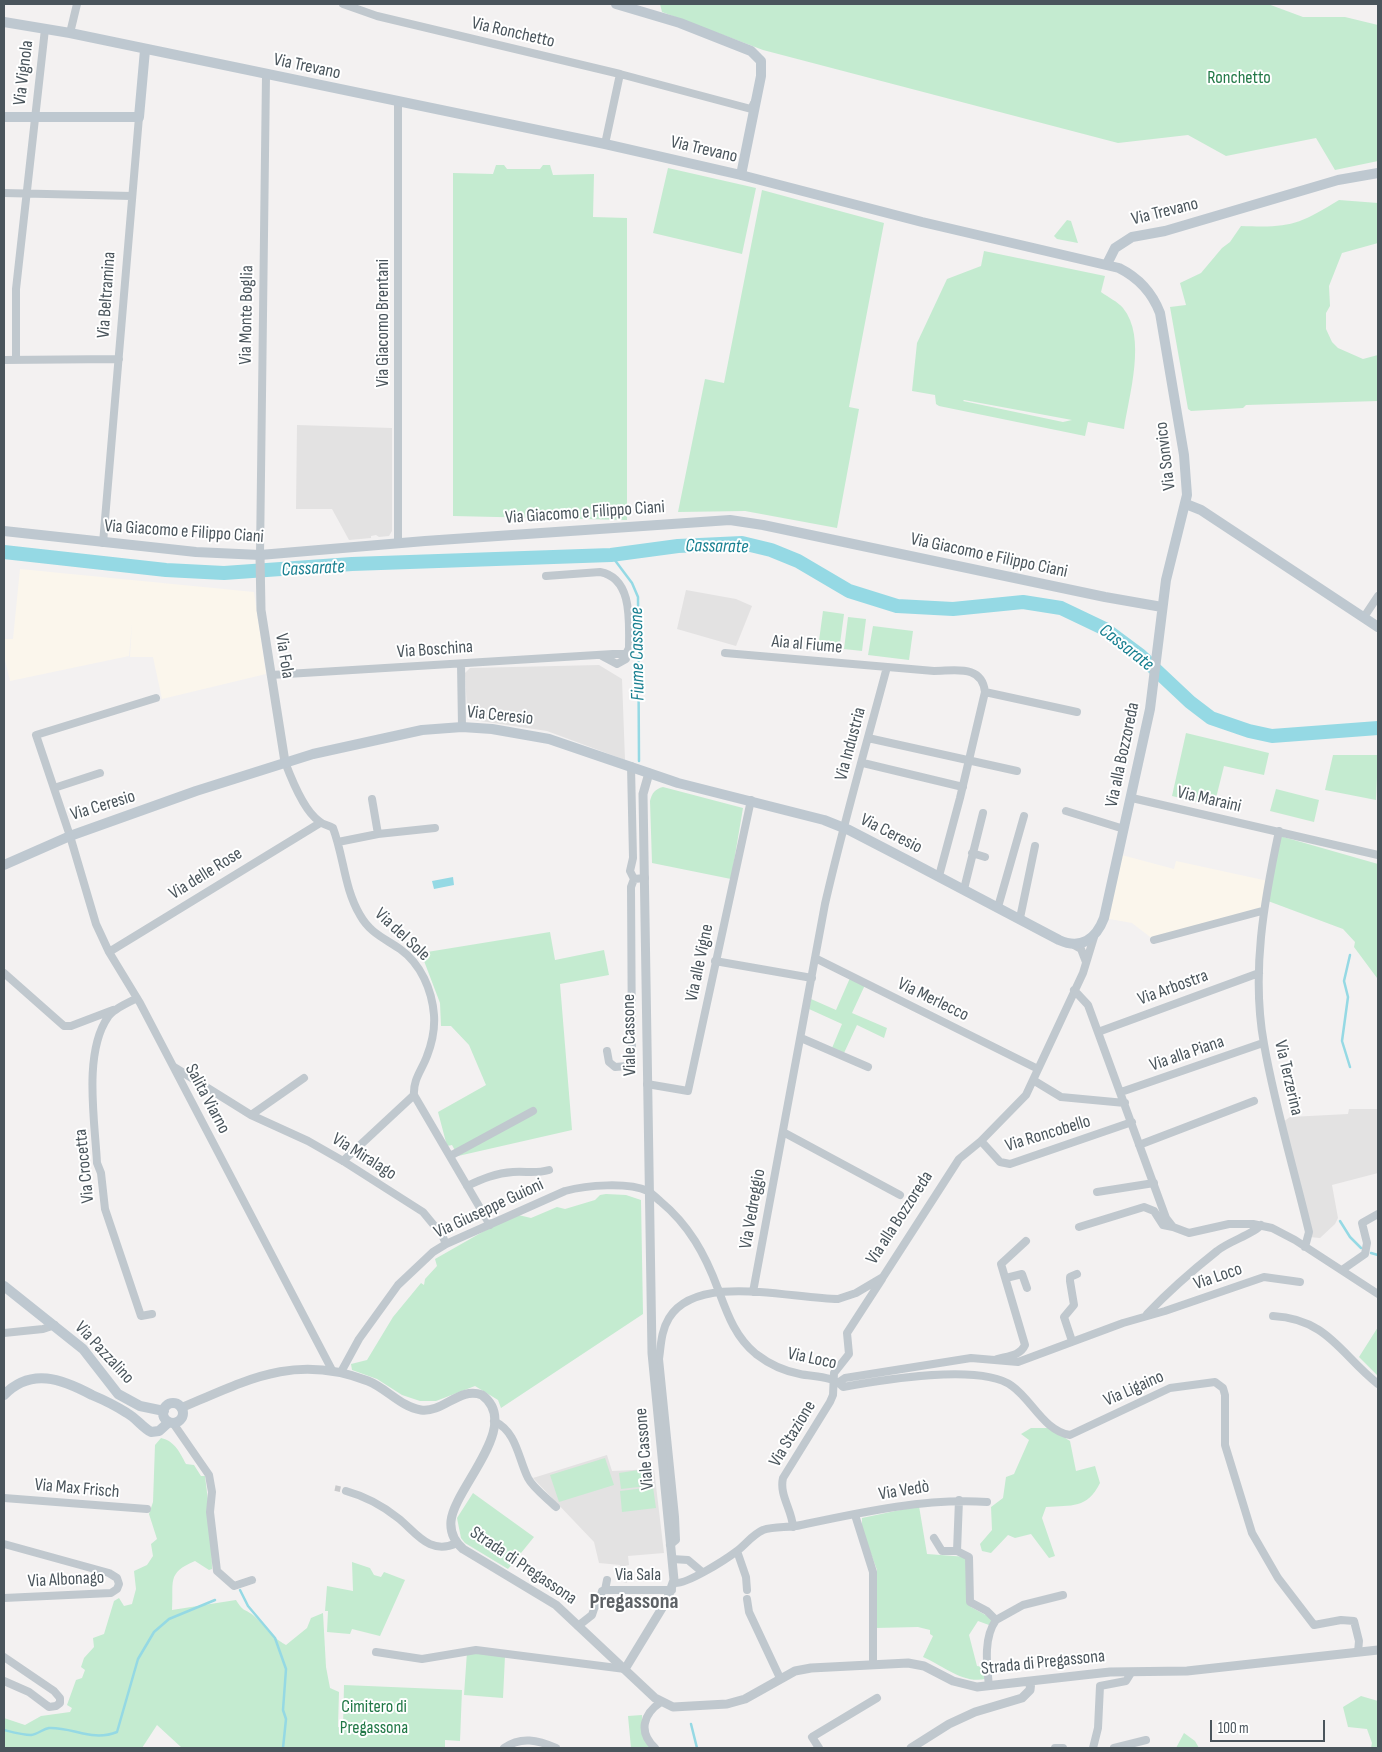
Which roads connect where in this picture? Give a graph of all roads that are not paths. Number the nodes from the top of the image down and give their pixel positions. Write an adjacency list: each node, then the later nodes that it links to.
1 (77, 4): 6 (street)
2 (342, 4): 8 (street, Via Ronchetto)
3 (616, 4): 10 (main road)
4 (4, 22): 5 (main road, Via Trevano)
5 (45, 29): 6 (main road, Via Trevano); 13 (street, Via Vignola)
6 (70, 33): 7 (main road, Via Trevano)
7 (145, 50): 9 (main road, Via Trevano); 14 (main road, Via Beltramina)
8 (620, 74): 10 (street, Via Ronchetto); 15 (street)
9 (266, 75): 11 (main road, Via Trevano); 29 (street, Via Monte Boglia)
10 (758, 92): 17 (main road)
11 (398, 102): 15 (main road, Via Trevano); 28 (street, Via Giacomo Brentani)
12 (4, 117): 13 (main road)
13 (34, 117): 14 (main road); 19 (street, Via Vignola)
14 (139, 117): 20 (street, Via Beltramina)
15 (605, 144): 17 (main road, Via Trevano)
16 (1378, 173): 21 (main road, Via Trevano)
17 (741, 175): 21 (main road, Via Trevano)
18 (4, 193): 19 (street)
19 (25, 193): 20 (street); 24 (street, Via Vignola)
20 (132, 196): 22 (street, Via Beltramina)
21 (1107, 264): 25 (main road, Via Sonvico)
22 (119, 359): 24 (street); 27 (street, Via Beltramina)
23 (4, 360): 24 (street)
24 (16, 360)
25 (1186, 504): 32 (main road); 33 (main road, Via Sonvico)
26 (4, 531): 27 (main road, Via Giacomo e Filippo Ciani)
27 (103, 543): 29 (main road, Via Giacomo e Filippo Ciani)
28 (398, 543): 29 (main road, Via Giacomo e Filippo Ciani); 32 (main road, Via Giacomo e Filippo Ciani)
29 (260, 558): 38 (street, Via Fola)
30 (546, 576): 36 (street, Via Boschina)
31 (1378, 596): 33 (street)
32 (1162, 607): 53 (main road, Via alla Bozzoreda)
33 (1364, 617): 34 (main road, Via Sonvico)
34 (1378, 627)
35 (725, 653): 37 (street, Aia al Fiume)
36 (461, 664): 38 (street, Via Boschina); 42 (street)
37 (887, 667): 39 (street, Aia al Fiume); 43 (street, Via Industria)
38 (271, 675): 45 (street, Via Fola)
39 (984, 692): 41 (street); 44 (street)
40 (156, 698): 52 (street, Via Ceresio)
41 (1077, 712)
42 (462, 727): 45 (main road, Via Ceresio); 47 (main road, Via Ceresio)
43 (868, 738): 44 (street); 46 (street, Via Industria)
44 (969, 759): 48 (street); 51 (street)
45 (285, 762): 59 (street, Via del Sole); 65 (main road, Via Ceresio)
46 (863, 763): 51 (street); 61 (street, Via Industria)
47 (631, 766): 50 (main road, Via Ceresio); 73 (street, Viale Cassone)
48 (1017, 771)
49 (100, 773): 52 (street, Via Ceresio)
50 (649, 773): 55 (main road, Via Ceresio); 74 (street, Viale Cassone)
51 (963, 786): 72 (street)
52 (54, 788): 65 (street, Via Ceresio)
53 (1132, 798): 62 (main road, Via alla Bozzoreda); 63 (street, Via Maraini)
54 (372, 799): 64 (street)
55 (751, 800): 61 (main road, Via Ceresio); 85 (street, Via alle Vigne)
56 (1066, 812): 62 (street, Via alla Bozzoreda)
57 (982, 813): 68 (street)
58 (1024, 816): 76 (street)
59 (320, 823): 66 (street, Via del Sole); 82 (street, Via delle Rose)
60 (435, 828): 64 (street)
61 (844, 828): 72 (main road, Via Ceresio); 83 (street, Via Vedreggio)
62 (1124, 829): 79 (main road, Via alla Bozzoreda)
63 (1279, 831): 69 (street, Via Maraini); 77 (street, Via Terzerina)
64 (378, 834): 66 (street)
65 (70, 836): 71 (main road); 82 (street, Salita Viarno)
66 (338, 842): 103 (street, Via del Sole)
67 (1035, 846): 78 (street)
68 (972, 853): 70 (street); 75 (street)
69 (1378, 854)
70 (985, 857)
71 (4, 866)
72 (939, 876): 75 (main road, Via Ceresio)
73 (634, 878): 74 (street); 95 (street, Viale Cassone)
74 (645, 878): 101 (street, Viale Cassone)
75 (964, 889): 76 (main road, Via Ceresio)
76 (998, 906): 78 (main road, Via Ceresio)
77 (1262, 911): 80 (street); 87 (street, Via Terzerina)
78 (1020, 918): 81 (main road, Via Ceresio)
79 (1094, 937): 81 (main road); 84 (street, Via alla Bozzoreda)
80 (1154, 940)
81 (1074, 945): 84 (street)
82 (109, 952): 90 (street, Salita Viarno)
83 (815, 958): 88 (street, Via Vedreggio); 98 (street, Via Merlecco)
84 (1088, 958): 89 (street, Via alla Bozzoreda)
85 (716, 961): 88 (street); 101 (street, Via alle Vigne)
86 (4, 973): 91 (street, Via Crocetta)
87 (1259, 973): 92 (street, Via Arbostra); 94 (street, Via Terzerina)
88 (812, 978): 93 (street, Via Vedreggio)
89 (1074, 990): 92 (street); 98 (street, Via alla Bozzoreda)
90 (137, 998): 91 (street, Via Crocetta); 96 (street, Salita Viarno)
91 (124, 1006): 138 (street, Via Crocetta)
92 (1098, 1032): 102 (street)
93 (801, 1038): 97 (street); 109 (street, Via Vedreggio)
94 (1263, 1043): 102 (street, Via alla Piana); 127 (street, Via Terzerina)
95 (607, 1051)
96 (172, 1066): 107 (street, Via Miralago); 145 (street, Salita Viarno)
97 (868, 1066)
98 (1038, 1069): 100 (street, Via alla Bozzoreda)
99 (304, 1078): 107 (street)
100 (1033, 1080): 105 (street); 110 (street, Via alla Bozzoreda)
101 (647, 1084): 117 (street, Viale Cassone)
102 (1121, 1092): 105 (street)
103 (414, 1095): 112 (street); 113 (street)
104 (1254, 1101): 111 (street)
105 (1125, 1103): 108 (street)
106 (533, 1111): 112 (street)
107 (251, 1115): 113 (street, Via Miralago)
108 (1132, 1122): 110 (street, Via Roncobello); 111 (street)
109 (783, 1132): 119 (street); 136 (street, Via Vedreggio)
110 (981, 1141): 130 (street, Via alla Bozzoreda)
111 (1139, 1145): 115 (street)
112 (450, 1156): 116 (street)
113 (343, 1161): 126 (street, Via Miralago)
114 (549, 1170): 116 (street)
115 (1154, 1183): 118 (street); 124 (street)
116 (467, 1186): 121 (street)
117 (648, 1192): 121 (street, Via Giuseppe Guioni); 135 (street, Via Loco); 164 (street, Viale Cassone)
118 (1097, 1192)
119 (900, 1195)
120 (1378, 1214): 128 (street)
121 (490, 1225): 126 (street, Via Giuseppe Guioni)
122 (1261, 1225): 124 (street); 127 (street); 139 (street, Via Loco)
123 (1078, 1227): 124 (street)
124 (1173, 1227)
125 (1026, 1240): 131 (street, Via Loco)
126 (446, 1244): 145 (street, Via Giuseppe Guioni)
127 (1305, 1248): 128 (street)
128 (1342, 1270): 137 (street)
129 (1077, 1274): 143 (street)
130 (883, 1277): 136 (street, Via alla Bozzoreda); 146 (street, Via Stazione)
131 (1006, 1278): 134 (street); 144 (street, Via Loco)
132 (1300, 1282): 139 (street, Via Loco)
133 (4, 1286): 141 (main road, Via Pazzalino)
134 (1027, 1288)
135 (718, 1290): 136 (street, Via alla Bozzoreda); 146 (street, Via Loco); 164 (street, Via alla Bozzoreda)
136 (753, 1292)
137 (1378, 1294)
138 (152, 1314)
139 (1147, 1314): 143 (street, Via Loco)
140 (1273, 1316): 147 (street)
141 (55, 1325): 142 (street); 150 (main road, Via Pazzalino)
142 (4, 1333)
143 (1072, 1341): 144 (street, Via Loco)
144 (997, 1359): 146 (street, Via Loco)
145 (336, 1371): 149 (street); 151 (street)
146 (836, 1381): 160 (street, Via Stazione); 181 (street, Via Ligaino)
147 (1378, 1384)
148 (4, 1394): 152 (main road)
149 (181, 1408): 150 (main road); 152 (main road)
150 (164, 1412): 152 (main road)
151 (494, 1421): 157 (street); 162 (street, Strada di Pregassona)
152 (171, 1422): 169 (street)
153 (346, 1491): 162 (street)
154 (4, 1498): 158 (street, Via Max Frisch)
155 (959, 1500): 156 (street, Via Vedò); 159 (street, Via Vedò); 166 (street)
156 (987, 1502)
157 (556, 1507)
158 (147, 1509)
159 (855, 1515): 160 (street, Via Vedò); 183 (street)
160 (793, 1527): 165 (street)
161 (934, 1538): 166 (street)
162 (458, 1543): 178 (street, Strada di Pregassona)
163 (4, 1544): 175 (street, Via Albonago)
164 (670, 1545): 167 (street, Viale Cassone)
165 (737, 1551): 168 (street); 173 (street)
166 (957, 1551): 177 (street)
167 (672, 1559): 168 (street); 171 (street, Viale Cassone)
168 (701, 1571): 171 (street)
169 (252, 1580)
170 (607, 1580): 172 (street, Via Sala)
171 (676, 1586): 172 (street, Via Sala); 184 (street)
172 (605, 1590): 178 (street, Via Sala)
173 (747, 1590)
174 (1063, 1595): 177 (street)
175 (4, 1598)
176 (747, 1599): 186 (street)
177 (996, 1620): 189 (street)
178 (578, 1626): 184 (street, Strada di Pregassona)
179 (1378, 1650): 181 (street, Strada di Pregassona)
180 (376, 1652): 184 (street)
181 (1358, 1652): 185 (street, Strada di Pregassona)
182 (4, 1657): 187 (street)
183 (873, 1665): 186 (street, Strada di Pregassona); 189 (street, Strada di Pregassona)
184 (625, 1669): 191 (street, Strada di Pregassona)
185 (1131, 1673): 188 (street, Strada di Pregassona); 200 (street, Strada di Pregassona)
186 (780, 1678): 191 (street, Strada di Pregassona)
187 (4, 1681)
188 (1031, 1682): 189 (street, Strada di Pregassona); 197 (street)
189 (989, 1686)
190 (877, 1698): 196 (street)
191 (661, 1702): 195 (street)
192 (1146, 1740): 201 (street)
193 (504, 1748): 194 (street)
194 (556, 1748)
195 (655, 1748)
196 (819, 1748)
197 (911, 1748)
198 (1055, 1748): 199 (street)
199 (1063, 1748)
200 (1093, 1748)
201 (1114, 1748)

